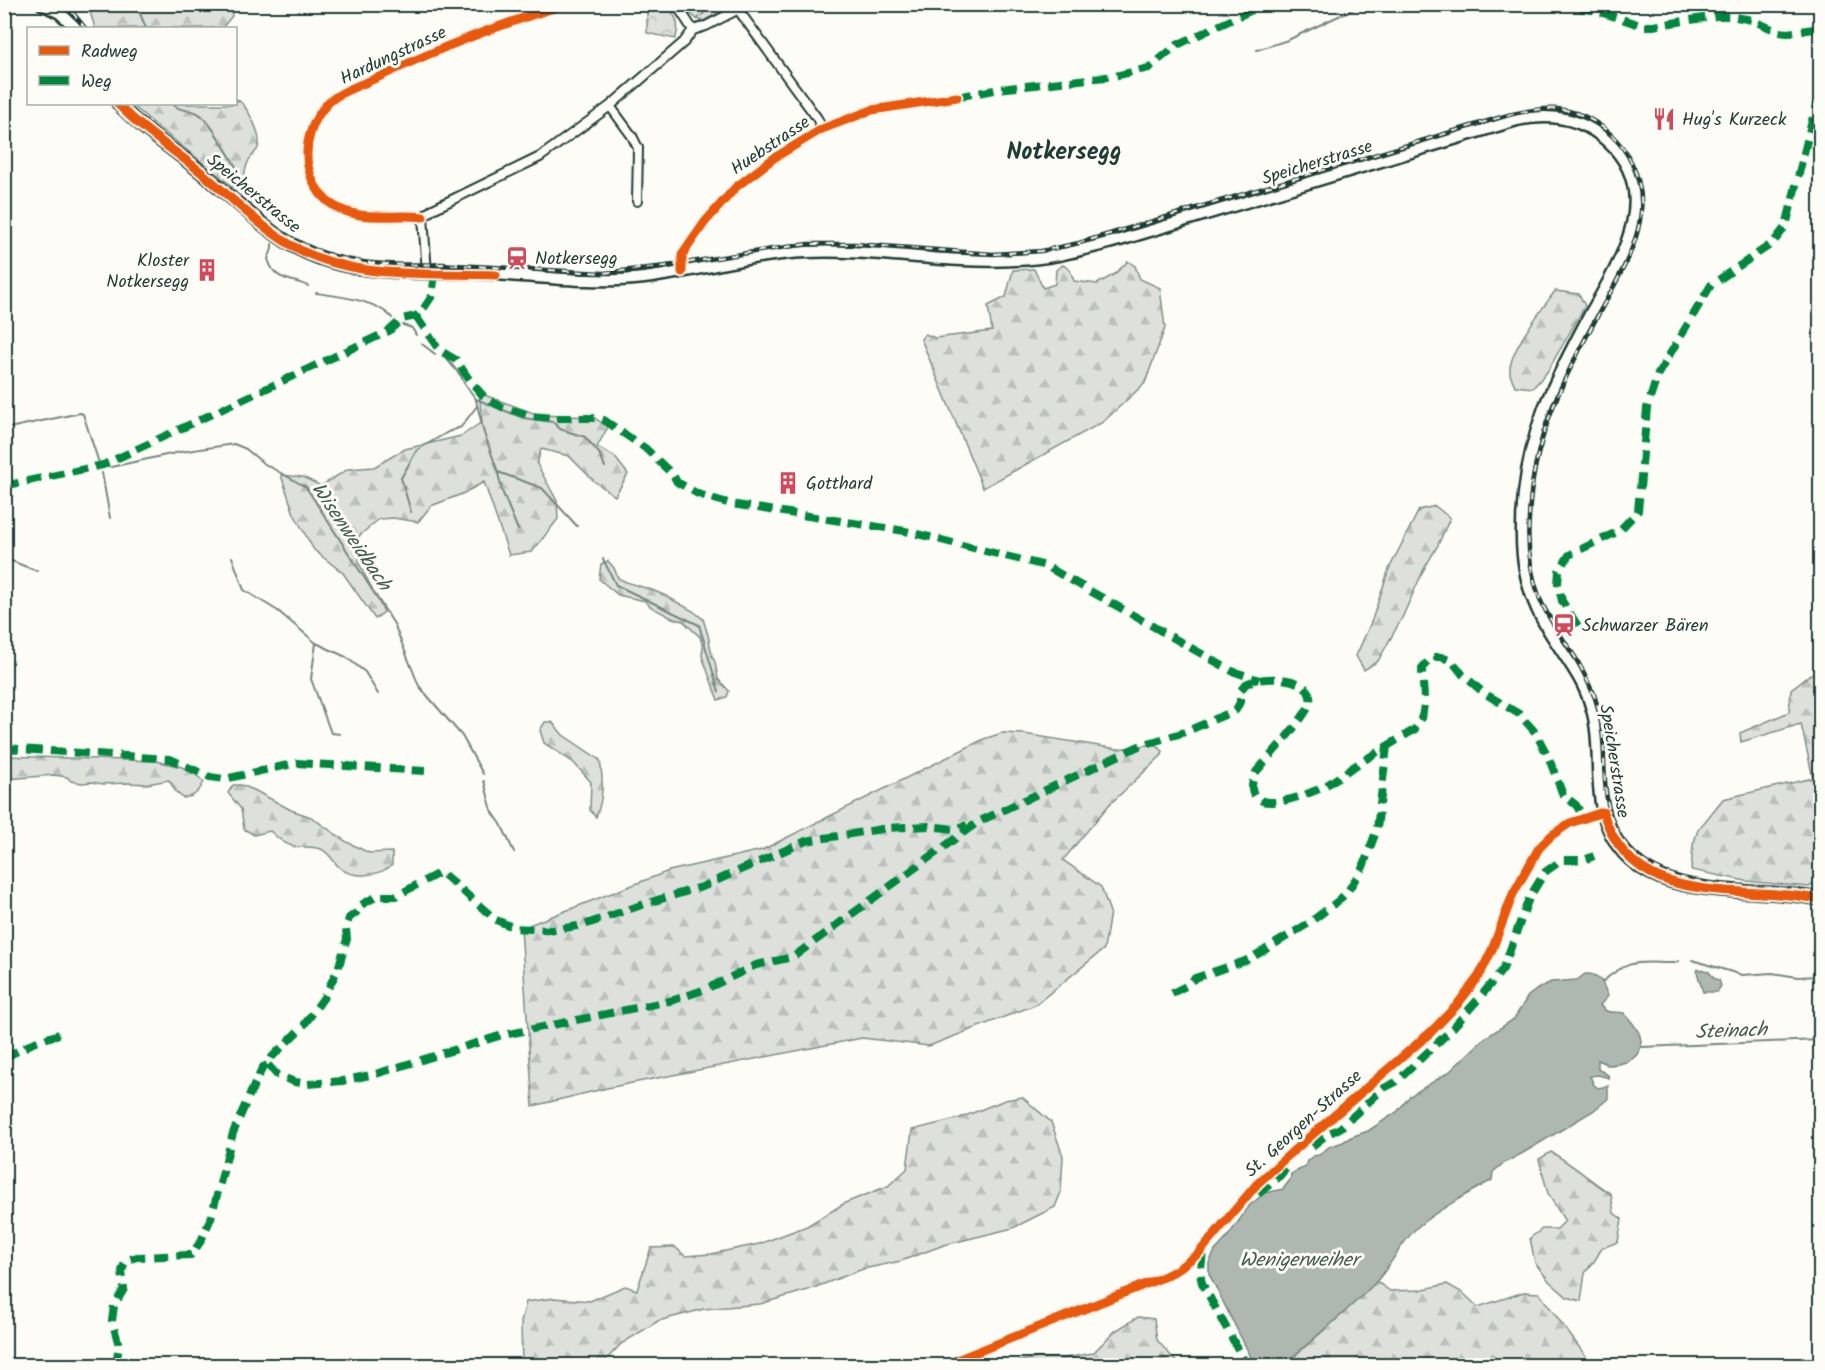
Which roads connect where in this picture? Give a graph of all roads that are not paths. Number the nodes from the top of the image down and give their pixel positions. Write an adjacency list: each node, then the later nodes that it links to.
1 (42, 4): 6 (main road)
2 (567, 4): 5 (street, Hardungstrasse)
3 (674, 4): 7 (street)
4 (735, 7): 7 (street); 11 (street)
5 (539, 8): 13 (street, Hardungstrasse)
6 (75, 27)
7 (693, 30): 10 (street)
8 (957, 97): 11 (street, Huebstrasse)
9 (119, 105): 15 (main road, Speicherstrasse)
10 (610, 106): 12 (street); 13 (street)
11 (822, 129): 14 (street, Huebstrasse)
12 (637, 201)
13 (423, 217): 15 (street)
14 (682, 272): 15 (main road, Speicherstrasse); 16 (main road, Speicherstrasse)
15 (427, 273)
16 (1603, 812): 17 (main road, Speicherstrasse); 18 (street, St. Georgen-Strasse)
17 (1821, 899)
18 (942, 1365)

